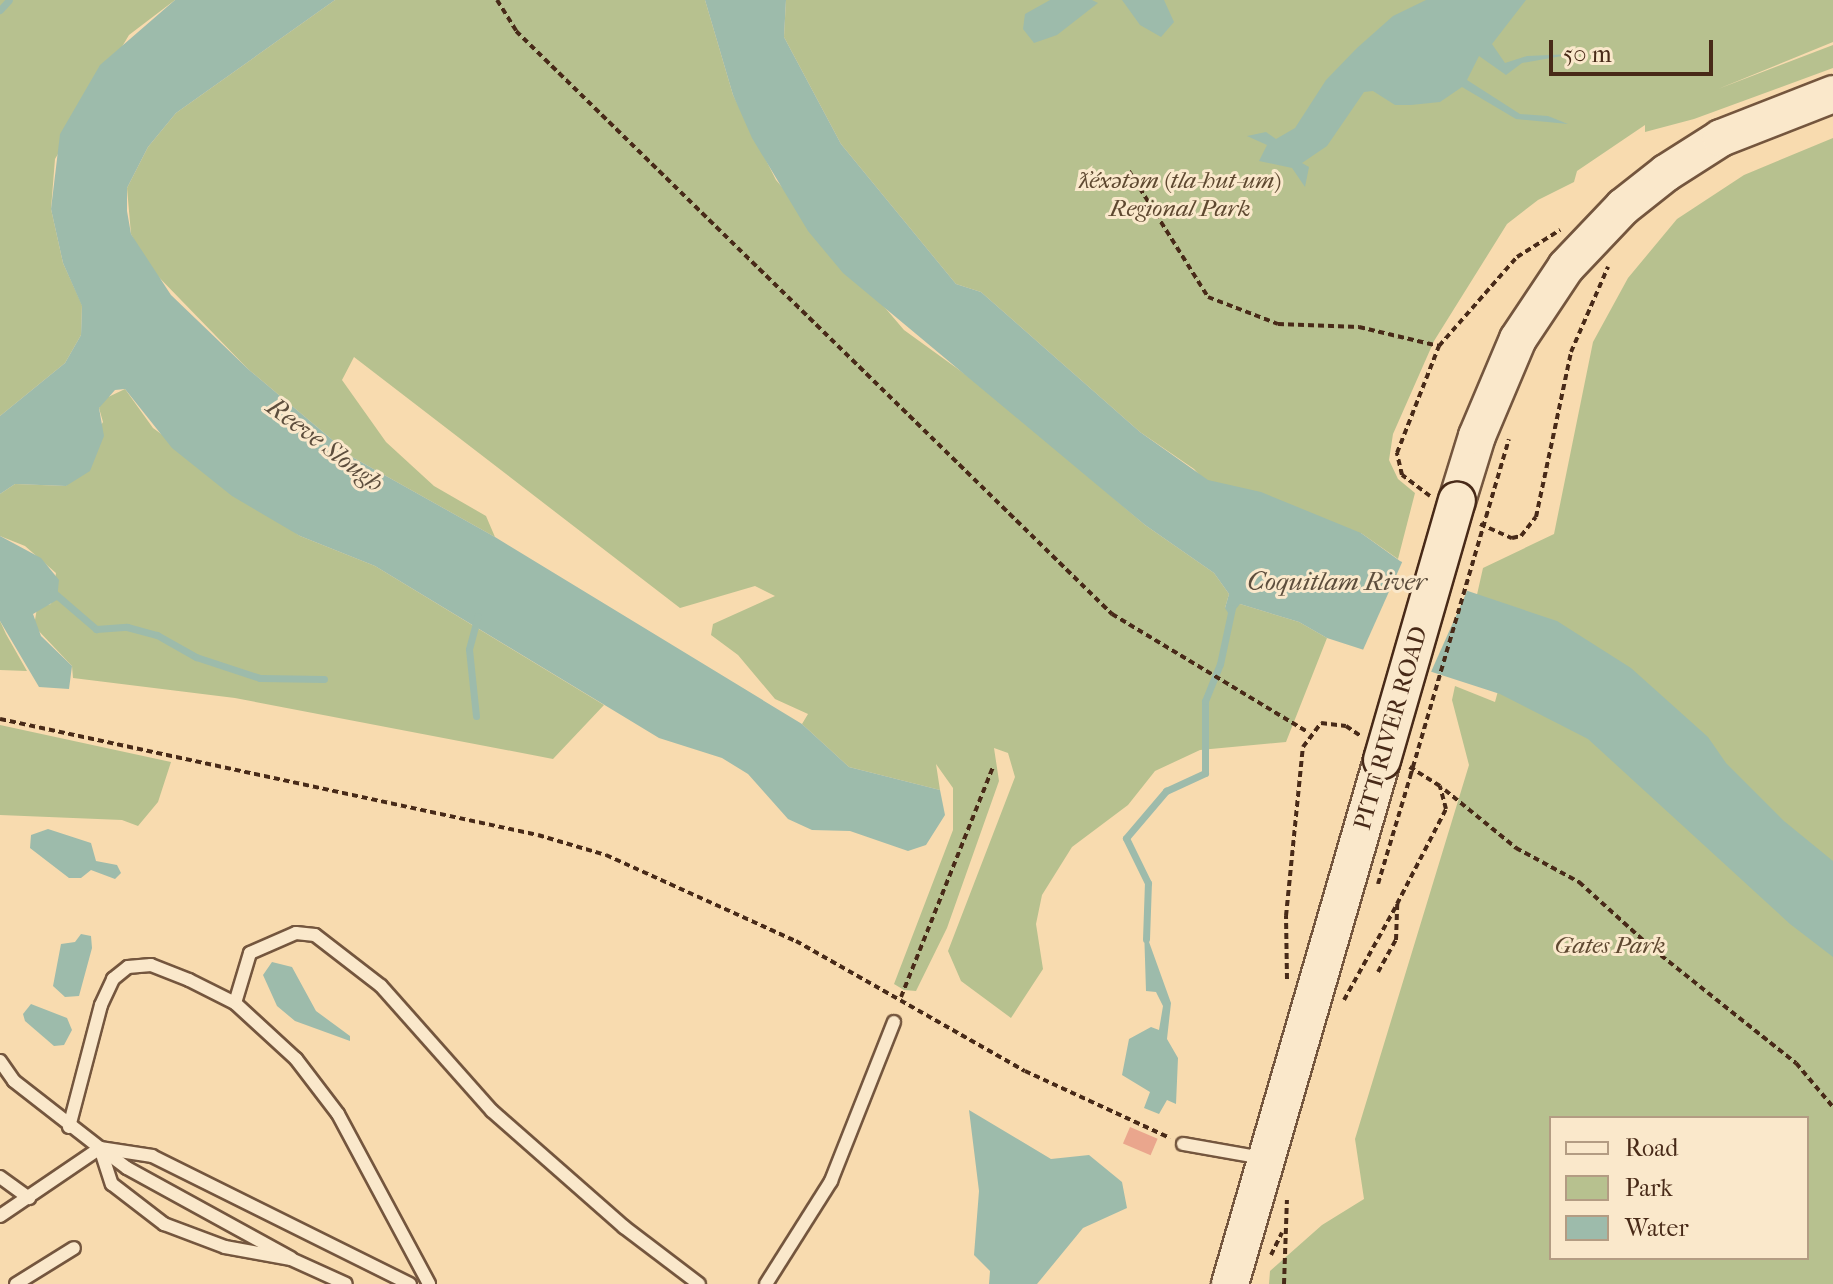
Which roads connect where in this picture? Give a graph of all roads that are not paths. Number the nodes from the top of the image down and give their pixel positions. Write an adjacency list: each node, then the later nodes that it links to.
1 (1833, 94): 8 (main road, PITT RIVER ROAD, bridge)
2 (235, 1003): 5 (lane); 17 (lane); 18 (lane)
3 (894, 1022): 19 (lane)
4 (0, 1061): 5 (lane)
5 (69, 1127): 7 (lane)
6 (1183, 1144): 8 (lane)
7 (100, 1148): 10 (lane); 13 (lane); 13 (lane); 16 (lane)
8 (1267, 1159): 20 (main road, PITT RIVER ROAD)
9 (0, 1177): 10 (lane)
10 (29, 1198): 11 (lane)
11 (0, 1216)
12 (74, 1248): 14 (lane)
13 (291, 1259): 15 (lane)
14 (16, 1284)
15 (346, 1284)
16 (410, 1284)
17 (429, 1284)
18 (699, 1284)
19 (766, 1284)
20 (1230, 1284)

